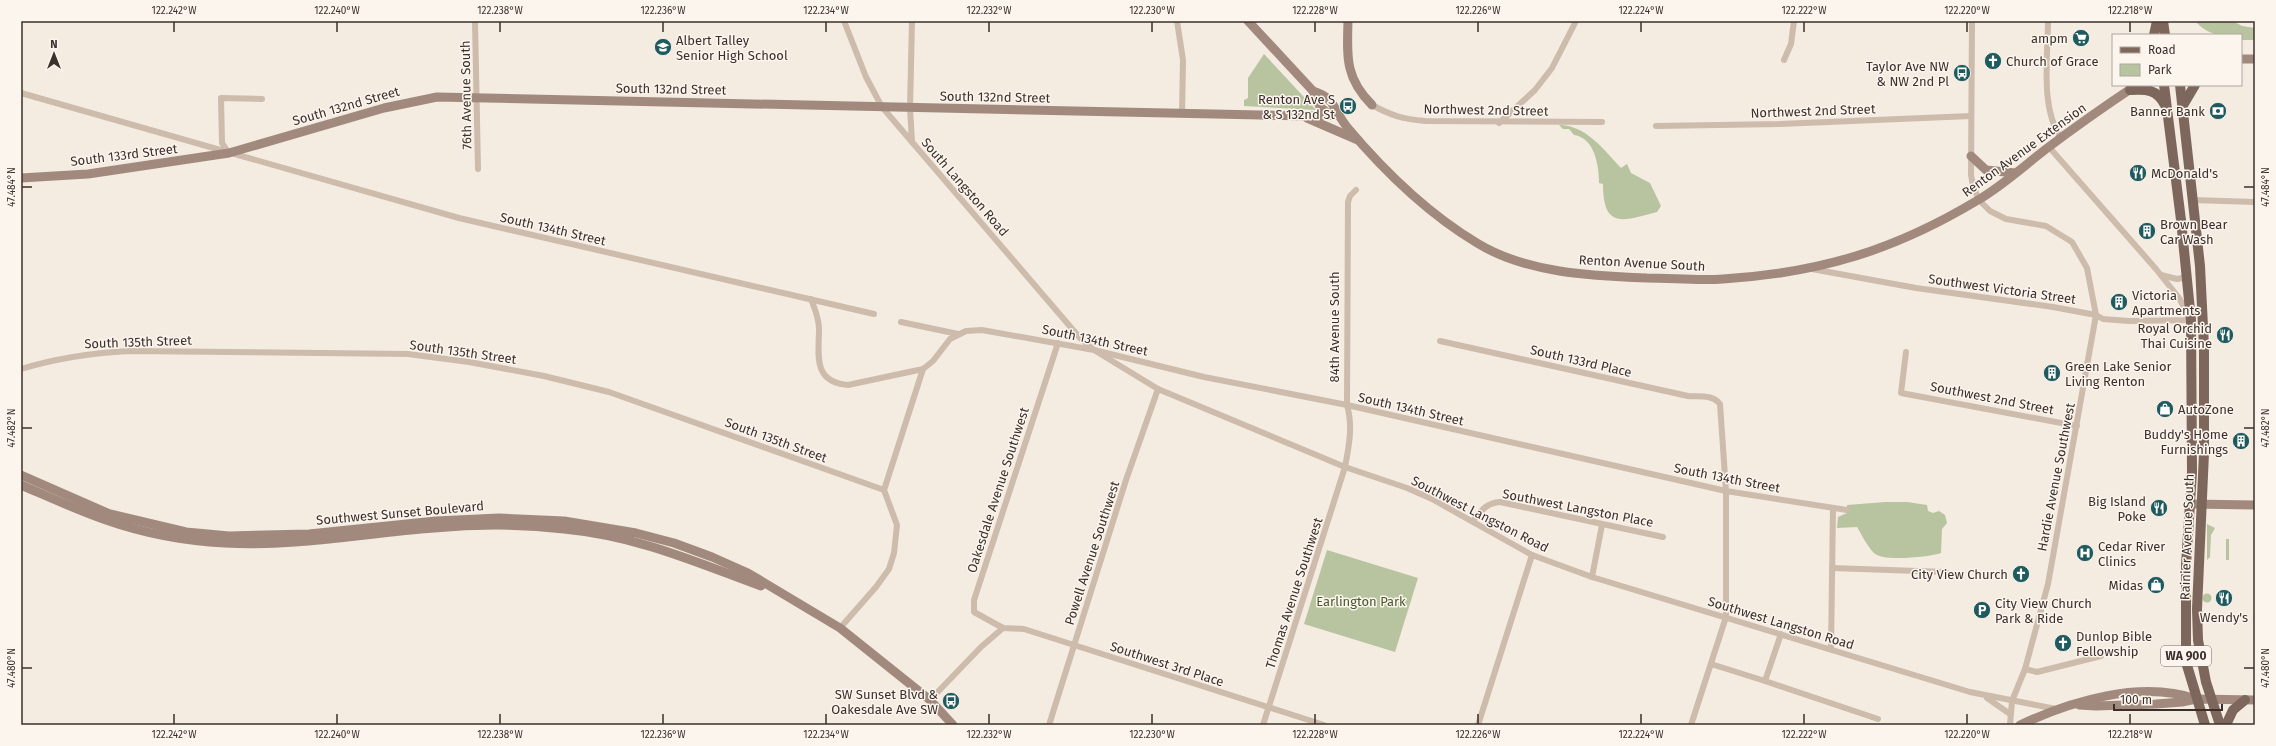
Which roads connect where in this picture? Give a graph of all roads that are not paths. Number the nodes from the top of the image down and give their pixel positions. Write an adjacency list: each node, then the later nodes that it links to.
1 (475, 21): 23 (street, 76th Avenue South)
2 (844, 21): 26 (street, South Langston Road)
3 (912, 21): 28 (street)
4 (1177, 21): 30 (street)
5 (1248, 21): 31 (main road, Renton Avenue South)
6 (1348, 21): 25 (main road)
7 (1576, 21): 35 (street)
8 (1794, 21): 17 (street)
9 (1972, 21): 33 (street)
10 (2048, 21): 37 (street)
11 (2157, 21): 13 (main road)
12 (2163, 21): 14 (main road)
13 (2154, 34)
14 (2165, 34)
15 (2242, 58): 16 (main road)
16 (2255, 59)
17 (1784, 60)
18 (2164, 86): 29 (main road, Rainier Avenue South)
19 (2180, 86): 27 (main road, Rainier Avenue South)
20 (2194, 86): 27 (main road)
21 (2133, 87): 29 (main road); 37 (main road, Renton Avenue Extension)
22 (21, 93): 41 (street)
23 (477, 97): 26 (main road, South 132nd Street); 41 (main road, South 132nd Street); 43 (street, 76th Avenue South)
24 (262, 99): 41 (street)
25 (1372, 105): 35 (street, Northwest 2nd Street)
26 (882, 107): 28 (main road, South 132nd Street); 39 (street, South Langston Road)
27 (2182, 107): 48 (main road, Rainier Avenue South)
28 (910, 108): 30 (main road, South 132nd Street); 39 (street)
29 (2166, 108): 52 (main road, Rainier Avenue South)
30 (1182, 114): 32 (main road, South 132nd Street)
31 (1337, 115): 32 (main road, South 132nd Street); 38 (main road, Renton Avenue South)
32 (1303, 116): 38 (main road)
33 (1971, 116): 36 (street, Northwest 2nd Street); 42 (street)
34 (1602, 122): 35 (street, Northwest 2nd Street)
35 (1499, 123)
36 (1656, 126)
37 (2061, 138): 40 (main road, Renton Avenue Extension)
38 (1359, 141): 50 (main road, Renton Avenue South)
39 (913, 143): 61 (street, South Langston Road)
40 (2049, 147): 44 (main road, Renton Avenue Extension); 51 (street)
41 (229, 153): 45 (main road, South 133rd Street); 53 (street, South 134th Street)
42 (1971, 156): 44 (main road); 47 (street)
43 (478, 169)
44 (2016, 172): 47 (main road, Renton Avenue Extension)
45 (21, 178)
46 (1356, 190): 66 (street, 84th Avenue South)
47 (1979, 200): 50 (main road, Renton Avenue Extension); 55 (street, Hardie Avenue Southwest)
48 (2193, 200): 49 (street); 74 (main road, Rainier Avenue South)
49 (2255, 202)
50 (1810, 268): 55 (street, Southwest Victoria Street)
51 (2161, 276): 52 (street); 56 (street)
52 (2188, 276): 56 (main road, Rainier Avenue South)
53 (812, 299): 54 (street, South 134th Street); 64 (street)
54 (874, 314)
55 (2096, 315): 56 (street, Southwest Victoria Street); 67 (street, Hardie Avenue Southwest)
56 (2191, 320): 73 (main road, Rainier Avenue South)
57 (901, 322): 58 (street, South 134th Street)
58 (958, 334): 60 (street, South 134th Street); 64 (street)
59 (1440, 342): 72 (street, South 133rd Place)
60 (1058, 343): 61 (street, South 134th Street); 88 (street, Oakesdale Avenue Southwest)
61 (1094, 350): 65 (street, Southwest Langston Road); 66 (street, South 134th Street)
62 (1906, 352): 67 (street, Southwest 2nd Street)
63 (21, 369): 71 (street, South 135th Street)
64 (923, 369): 71 (street)
65 (1158, 389): 68 (street, Southwest Langston Road); 90 (street, Powell Avenue Southwest)
66 (1347, 405): 68 (street, 84th Avenue South); 72 (street, South 134th Street)
67 (2078, 426): 94 (street, Hardie Avenue Southwest)
68 (1345, 467): 78 (street, Southwest Langston Road); 102 (street, Thomas Avenue Southwest)
69 (21, 475): 85 (main road, Southwest Sunset Boulevard)
70 (21, 485): 85 (main road, Southwest Sunset Boulevard)
71 (884, 490): 87 (street)
72 (1726, 491): 76 (street, South 134th Street); 86 (street)
73 (2190, 504): 74 (main road); 97 (main road, Rainier Avenue South / WA 900)
74 (2202, 504): 75 (main road); 99 (main road, Rainier Avenue South)
75 (2255, 505)
76 (1833, 508): 77 (street, South 134th Street); 82 (street)
77 (1847, 510)
78 (1473, 521): 79 (street, Southwest Langston Place); 81 (street, Southwest Langston Road)
79 (1602, 525): 80 (street, Southwest Langston Place); 84 (street)
80 (1663, 537)
81 (1532, 555): 84 (street, Southwest Langston Road); 111 (street)
82 (1832, 568): 83 (street); 91 (street)
83 (1946, 572)
84 (1592, 577): 86 (street, Southwest Langston Road)
85 (777, 592): 87 (main road, Southwest Sunset Boulevard)
86 (1726, 617): 89 (street, Southwest Langston Road); 93 (street)
87 (840, 628): 98 (main road, Southwest Sunset Boulevard)
88 (1003, 628): 90 (street, Southwest 3rd Place); 98 (street)
89 (1781, 634): 91 (street, Southwest Langston Road); 95 (street)
90 (1074, 645): 102 (street, Southwest 3rd Place); 108 (street, Powell Avenue Southwest)
91 (1831, 649): 96 (street, Southwest Langston Road)
92 (2101, 656): 94 (street)
93 (1711, 664): 95 (street); 112 (street)
94 (2025, 669): 101 (street, Hardie Avenue Southwest)
95 (1765, 681): 105 (street)
96 (1984, 696): 101 (street, Southwest Langston Road); 104 (street, Southwest Langston Road)
97 (2196, 699): 99 (main road); 103 (main road); 115 (main road, Rainier Avenue South)
98 (930, 700): 107 (main road, Southwest Sunset Boulevard)
99 (2212, 700): 100 (main road); 116 (main road, Rainier Avenue South)
100 (2250, 700): 117 (main road)
101 (2012, 701): 103 (street, Southwest Langston Road); 104 (street, Hardie Avenue Southwest)
102 (1268, 708): 109 (street, Thomas Avenue Southwest); 110 (street, Southwest 3rd Place)
103 (2056, 709): 106 (main road)
104 (2010, 714): 113 (street, Hardie Avenue Southwest)
105 (1878, 719)
106 (2033, 721): 114 (main road)
107 (953, 725)
108 (1049, 725)
109 (1263, 725)
110 (1324, 725)
111 (1478, 725)
112 (1691, 725)
113 (2010, 725)
114 (2020, 725)
115 (2205, 725)
116 (2220, 725)
117 (2226, 725)

